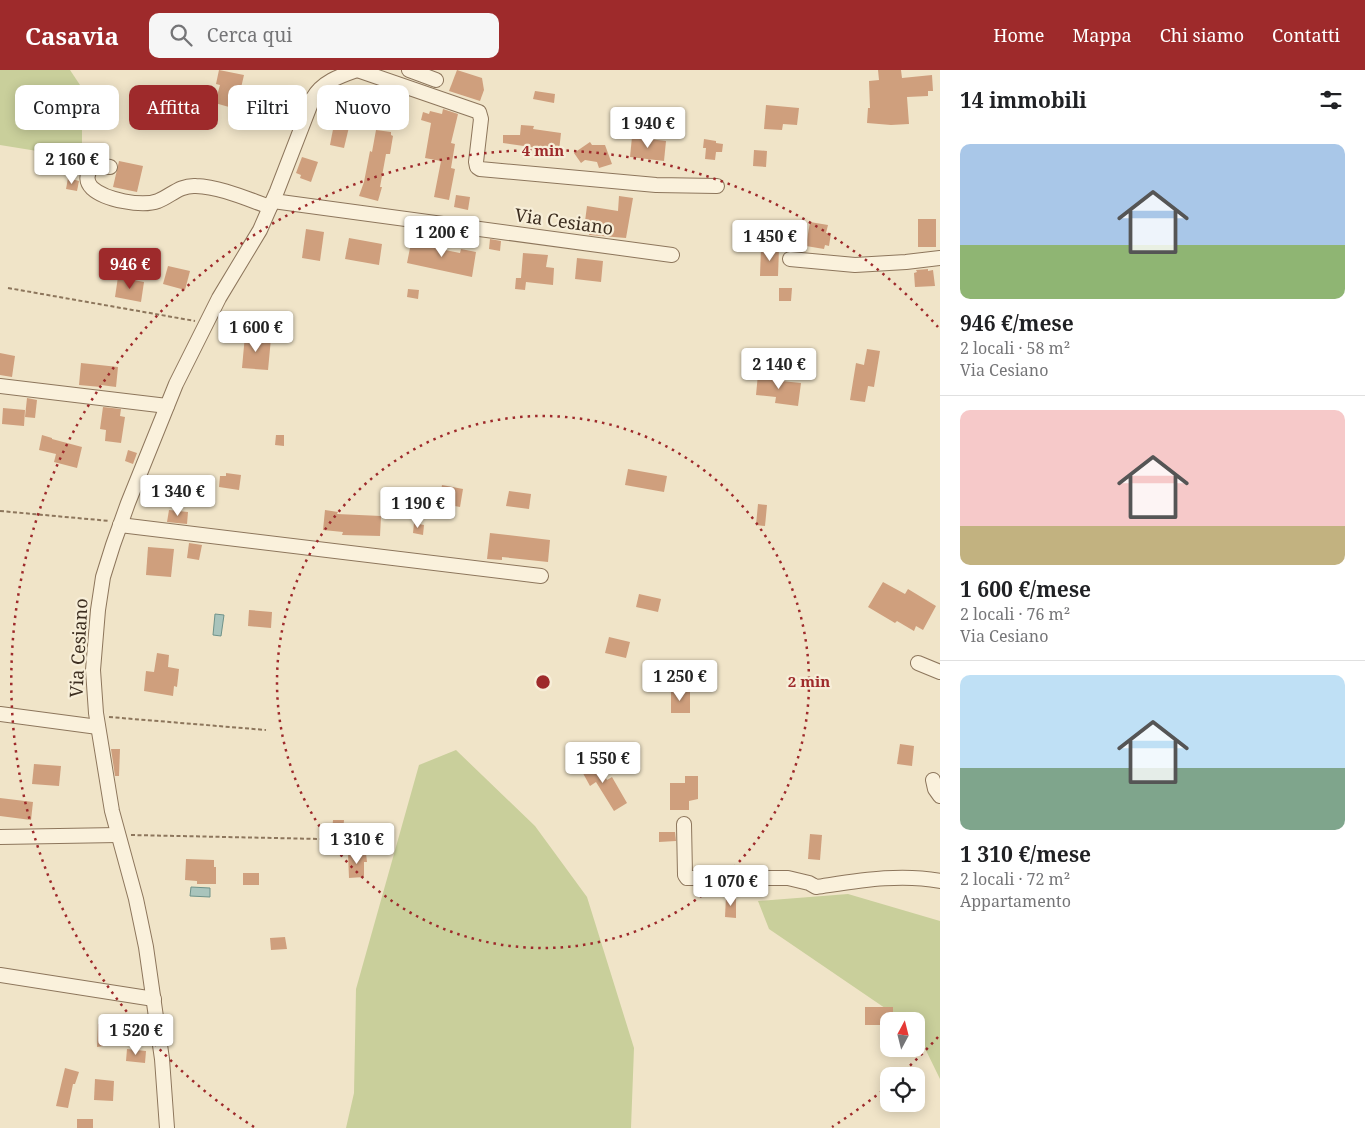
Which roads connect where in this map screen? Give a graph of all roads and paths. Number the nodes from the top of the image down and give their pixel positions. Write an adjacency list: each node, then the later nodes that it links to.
1 (357, 70): 5 (street, Via Cesiano); 6 (street, Via Cesiano)
2 (409, 70): 3 (street)
3 (436, 80)
4 (110, 167): 6 (street)
5 (717, 186)
6 (272, 204): 7 (street, Via Cesiano); 11 (street, Via Cesiano)
7 (672, 256)
8 (940, 258): 9 (street)
9 (790, 259)
10 (8, 288): 11 (path)
11 (206, 323): 13 (street, Via Cesiano)
12 (0, 386): 13 (street)
13 (168, 406): 15 (street, Via Cesiano)
14 (0, 511): 15 (path)
15 (120, 524): 16 (street); 20 (street, Via Cesiano)
16 (541, 576)
17 (918, 663): 18 (street)
18 (940, 672)
19 (0, 714): 20 (street)
20 (97, 721): 21 (path); 25 (street, Via Cesiano)
21 (266, 730)
22 (933, 780): 23 (street)
23 (940, 796)
24 (684, 824): 28 (street)
25 (118, 835): 26 (street); 27 (path); 30 (street, Via Cesiano)
26 (0, 837)
27 (369, 840)
28 (940, 880)
29 (0, 975): 30 (street)
30 (154, 999): 31 (street, Via Cesiano)
31 (167, 1128)

